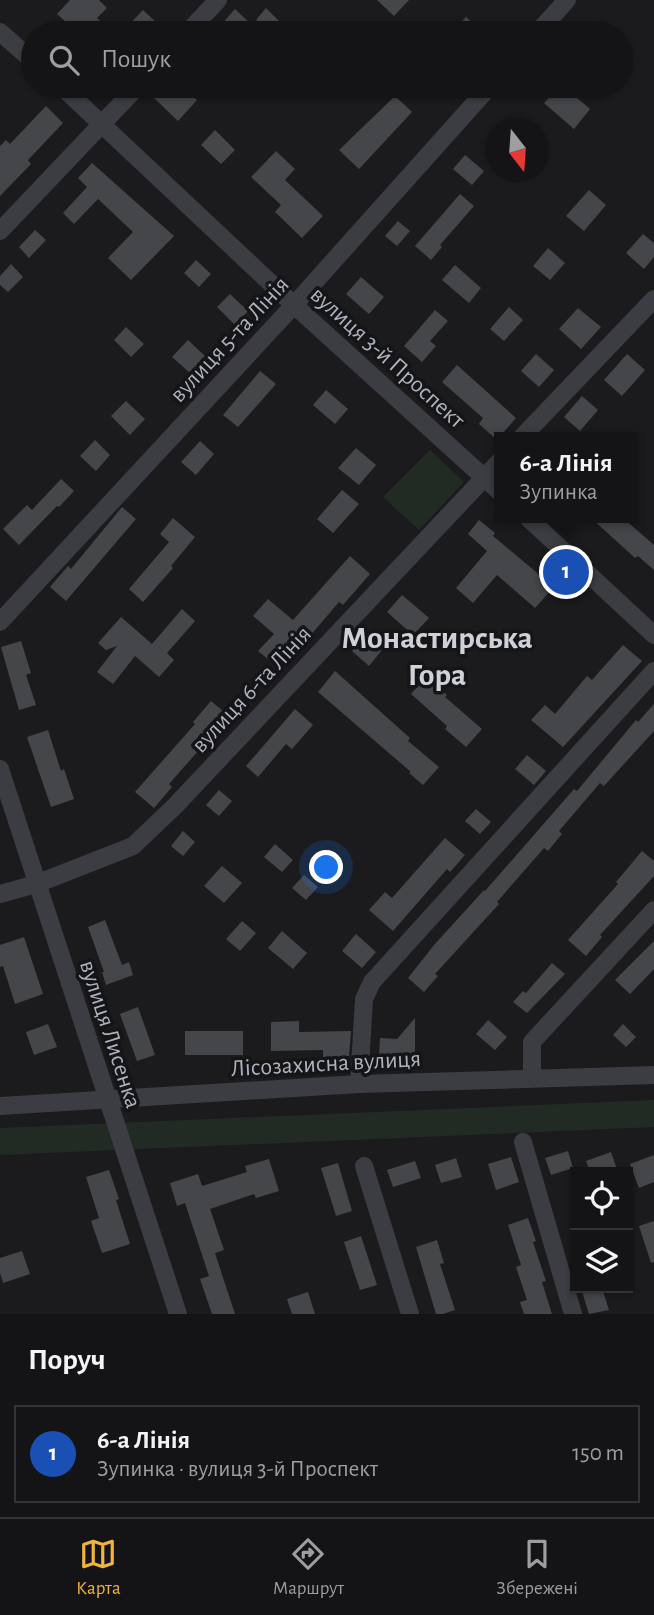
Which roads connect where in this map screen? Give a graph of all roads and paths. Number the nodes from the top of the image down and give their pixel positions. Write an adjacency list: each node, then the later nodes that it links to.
1 (218, 0): 3 (street)
2 (567, 0): 4 (street)
3 (198, 21)
4 (548, 21)
5 (0, 32): 6 (street)
6 (21, 50)
7 (74, 98): 10 (street, вулиця 3-й Проспект)
8 (127, 98): 10 (street)
9 (479, 98): 13 (street, вулиця 5-та Лінія)
10 (103, 124): 11 (street); 13 (street, вулиця 3-й Проспект)
11 (0, 231)
12 (654, 299): 14 (street)
13 (294, 305): 16 (street, вулиця 3-й Проспект); 19 (street, вулиця 5-та Лінія)
14 (527, 432)
15 (494, 466): 16 (street, вулиця 6-та Лінія)
16 (484, 477): 17 (street, вулиця 3-й Проспект); 23 (street, вулиця 6-та Лінія)
17 (494, 487)
18 (533, 523): 20 (street)
19 (0, 622)
20 (654, 635)
21 (654, 671): 28 (street)
22 (0, 769): 23 (street, вулиця Лисенка)
23 (36, 884): 24 (street, вулиця 6-та Лінія); 29 (street, вулиця Лисенка)
24 (0, 894)
25 (654, 910): 27 (street)
26 (654, 1075): 27 (street, Лісозахисна вулиця)
27 (532, 1078): 28 (street, Лісозахисна вулиця)
28 (359, 1084): 29 (street, Лісозахисна вулиця)
29 (107, 1100): 30 (street, Лісозахисна вулиця); 33 (street, вулиця Лисенка)
30 (0, 1106)
31 (523, 1142): 35 (street)
32 (364, 1166): 34 (street)
33 (178, 1314)
34 (410, 1314)
35 (573, 1314)

